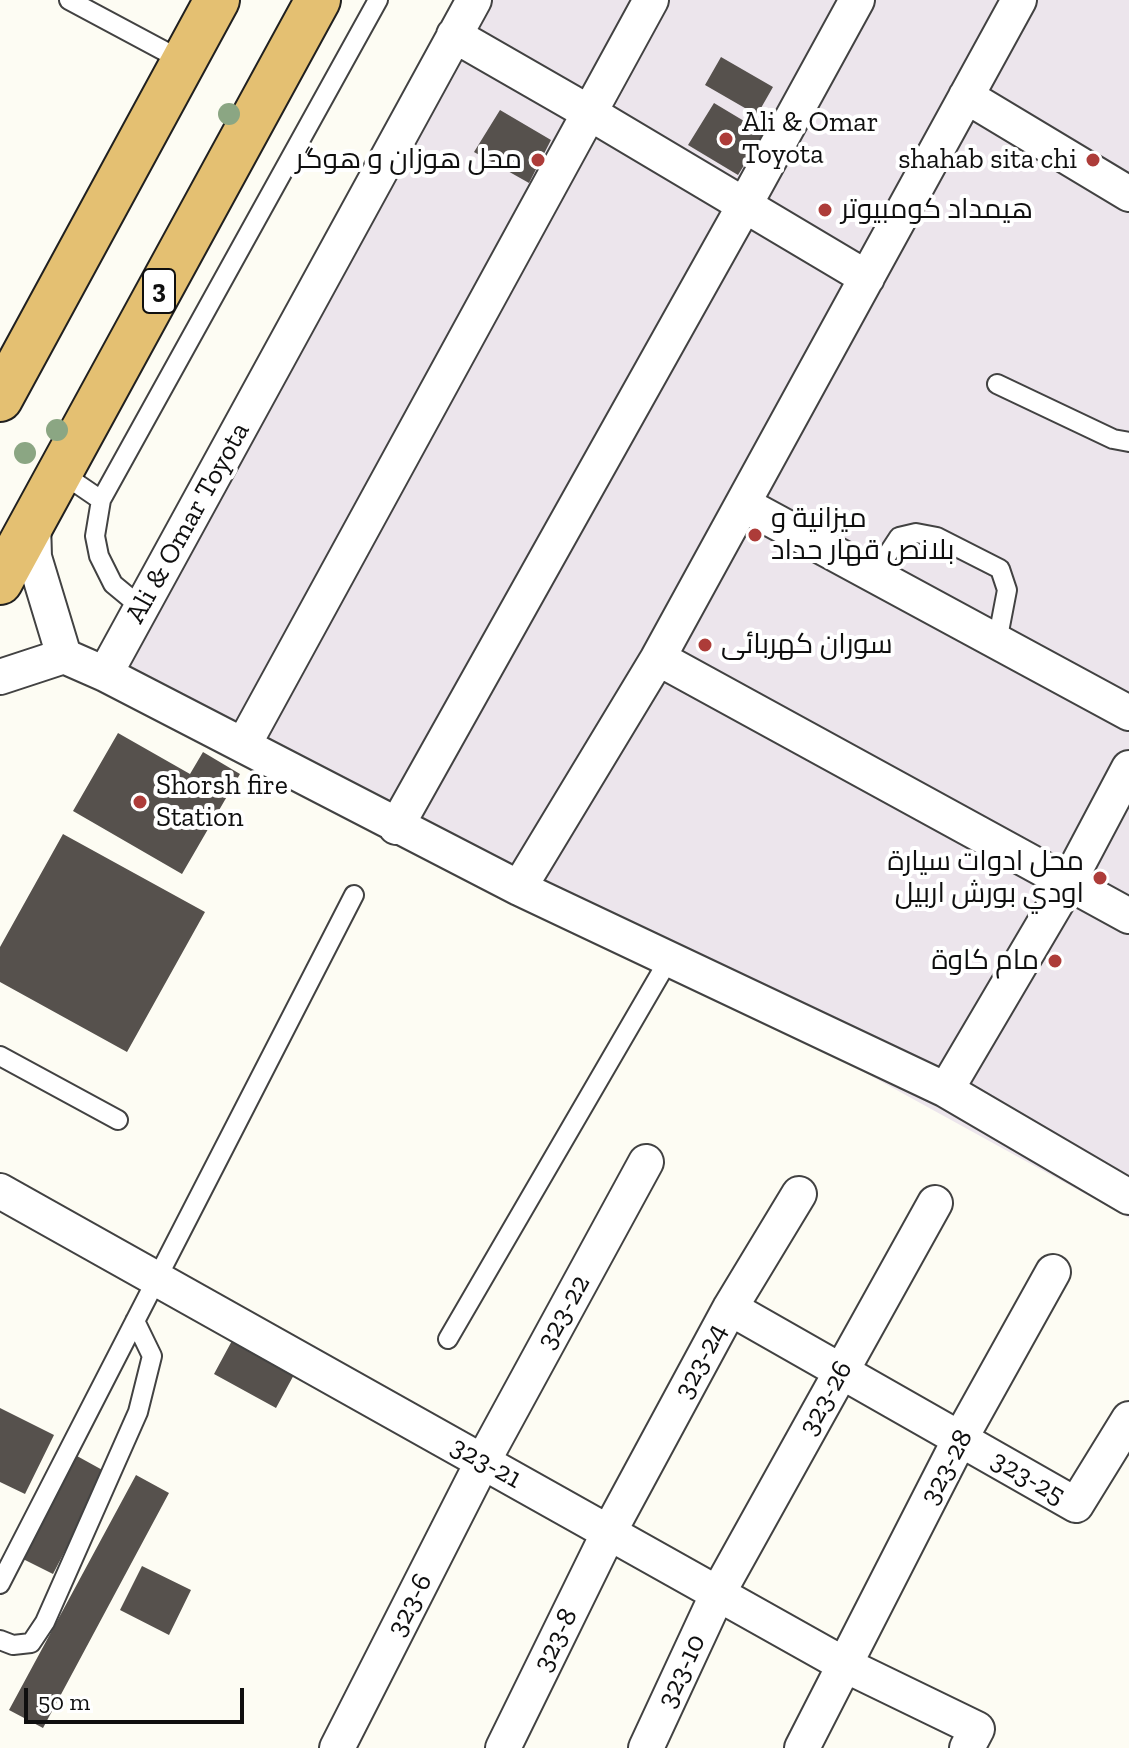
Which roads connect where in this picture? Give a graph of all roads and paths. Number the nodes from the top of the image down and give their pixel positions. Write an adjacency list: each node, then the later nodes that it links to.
1 (69, 0): 10 (lane)
2 (217, 0): 10 (highway)
3 (318, 0): 19 (highway, 3)
4 (378, 0): 20 (lane)
5 (474, 0): 9 (street, Ali & Omar Toyota)
6 (651, 0): 12 (street)
7 (857, 0): 14 (street)
8 (1019, 0): 11 (street)
9 (454, 35): 12 (street); 25 (street, Ali & Omar Toyota)
10 (183, 61): 17 (highway)
11 (966, 96): 13 (street); 15 (street)
12 (588, 112): 14 (street); 32 (street)
13 (1129, 194)
14 (744, 206): 15 (street); 34 (street)
15 (867, 278): 21 (street)
16 (997, 384): 18 (lane)
17 (0, 399)
18 (1129, 442)
19 (60, 471): 20 (lane); 22 (highway, 3)
20 (101, 500): 25 (lane)
21 (743, 504): 23 (street); 28 (street)
22 (33, 522): 24 (highway, 3); 27 (street)
23 (874, 575): 26 (street); 26 (lane)
24 (0, 582)
25 (142, 608): 29 (street, Ali & Omar Toyota)
26 (997, 642): 31 (street)
27 (64, 656): 29 (street); 30 (street)
28 (658, 658): 35 (street); 36 (street)
29 (105, 674): 32 (street)
30 (0, 677)
31 (1129, 713)
32 (244, 744): 34 (street)
33 (1129, 768): 35 (street)
34 (396, 827): 36 (street)
35 (1068, 883): 38 (street); 41 (street)
36 (519, 888): 39 (street)
37 (354, 895): 49 (lane)
38 (1129, 916)
39 (669, 959): 41 (street); 52 (lane)
40 (0, 1056): 42 (lane)
41 (946, 1090): 46 (street)
42 (118, 1120)
43 (646, 1162): 56 (street, 323-22)
44 (0, 1191): 49 (street, 323-21)
45 (799, 1194): 50 (street, 323-24)
46 (1129, 1197)
47 (935, 1203): 53 (street, 323-26)
48 (1053, 1272): 55 (street, 323-28)
49 (156, 1279): 51 (lane); 56 (street, 323-21)
50 (730, 1308): 53 (street, 323-25); 57 (street, 323-24)
51 (135, 1321): 58 (lane); 60 (lane)
52 (448, 1339)
53 (841, 1372): 55 (street, 323-25); 59 (street, 323-26)
54 (1129, 1419): 55 (street, 323-25)
55 (960, 1439): 61 (street, 323-28)
56 (483, 1461): 57 (street, 323-21); 63 (street, 323-6)
57 (609, 1532): 59 (street, 323-21); 64 (street, 323-8)
58 (0, 1584)
59 (718, 1593): 61 (street, 323-21); 65 (street, 323-10)
60 (0, 1640)
61 (845, 1665): 62 (street, 323-21); 66 (street, 323-28)
62 (972, 1738)
63 (337, 1748)
64 (503, 1748)
65 (646, 1748)
66 (802, 1748)

